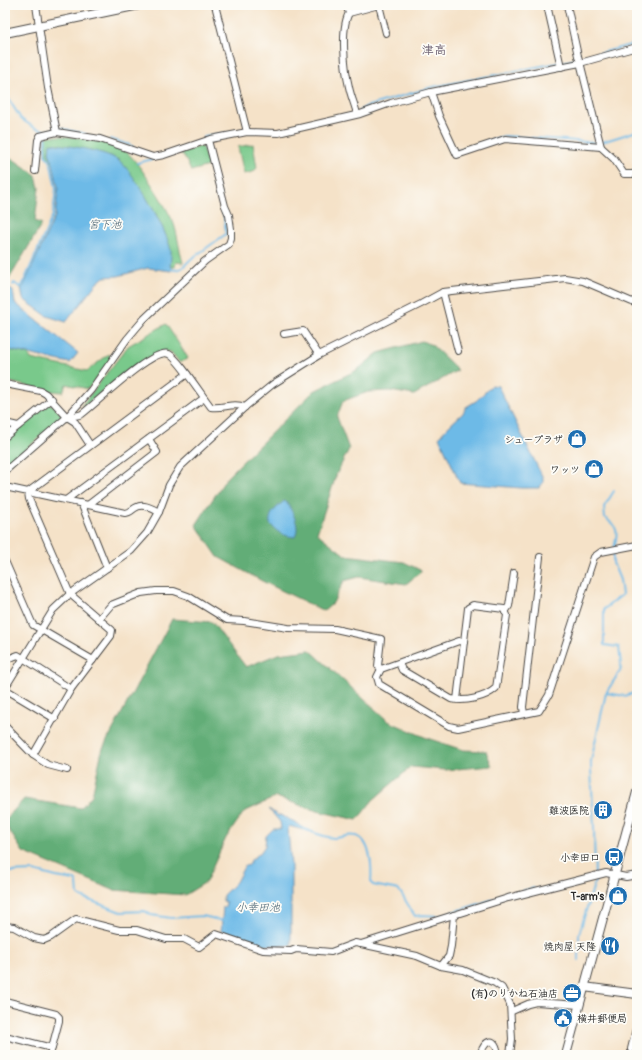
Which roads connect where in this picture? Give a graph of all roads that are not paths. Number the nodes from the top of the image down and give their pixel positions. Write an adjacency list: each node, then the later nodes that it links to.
1 (36, 5): 8 (street)
2 (139, 5): 8 (street)
3 (215, 5): 17 (street)
4 (346, 5): 7 (street)
5 (547, 5): 13 (street)
6 (567, 5): 12 (street)
7 (349, 13): 10 (street); 15 (street)
8 (40, 26): 9 (street); 16 (street)
9 (5, 33)
10 (386, 33)
11 (637, 47): 12 (street)
12 (579, 60): 13 (street); 19 (street)
13 (560, 64): 14 (street)
14 (431, 92): 15 (street); 19 (street)
15 (357, 113): 17 (street)
16 (56, 130): 18 (street); 20 (street)
17 (247, 130): 18 (street)
18 (205, 140): 32 (street)
19 (601, 147): 21 (street)
20 (35, 171)
21 (635, 175)
22 (442, 292): 23 (street); 25 (street); 26 (street)
23 (637, 304)
24 (284, 334): 26 (street)
25 (458, 351)
26 (319, 355): 31 (street)
27 (187, 374): 29 (street); 32 (street); 37 (street)
28 (5, 384): 30 (street)
29 (204, 398): 31 (street); 36 (street)
30 (52, 399): 32 (street); 34 (street)
31 (245, 407): 44 (street)
32 (67, 417): 37 (street); 38 (street)
33 (5, 423): 34 (street)
34 (18, 426): 35 (street)
35 (5, 437)
36 (148, 439): 41 (street); 43 (street)
37 (90, 445): 40 (street)
38 (5, 470)
39 (5, 487): 40 (street)
40 (28, 492): 41 (street); 50 (street)
41 (66, 500): 42 (street)
42 (80, 503): 43 (street); 48 (street)
43 (88, 505): 44 (street)
44 (159, 512): 48 (street)
45 (637, 545): 63 (street)
46 (540, 557): 63 (street)
47 (5, 562): 53 (street)
48 (107, 568): 50 (street)
49 (514, 573): 51 (street)
50 (70, 594): 52 (street); 53 (street)
51 (506, 612): 54 (street); 62 (street)
52 (99, 619): 57 (street); 59 (street)
53 (40, 629): 55 (street); 57 (street)
54 (464, 642): 58 (street); 62 (street)
55 (23, 658): 56 (street); 60 (street); 61 (street)
56 (5, 660)
57 (93, 660): 61 (street)
58 (399, 662): 59 (street); 62 (street)
59 (381, 669): 63 (street)
60 (5, 689): 64 (street)
61 (72, 689): 64 (street)
62 (457, 700)
63 (524, 714)
64 (55, 719): 67 (street)
65 (5, 726): 66 (street)
66 (8, 734): 67 (street)
67 (33, 755): 68 (street)
68 (68, 770)
69 (637, 792): 70 (street)
70 (614, 875): 71 (street); 72 (street); 76 (street)
71 (637, 875)
72 (454, 914): 74 (street); 75 (street)
73 (5, 926): 74 (street)
74 (361, 944): 75 (street)
75 (441, 966): 80 (street)
76 (584, 987): 77 (street); 79 (street)
77 (637, 994)
78 (5, 1001): 83 (street)
79 (579, 1004): 80 (street); 89 (street)
80 (512, 1011): 88 (street)
81 (637, 1025): 84 (street)
82 (5, 1036): 83 (street)
83 (52, 1048): 85 (street)
84 (631, 1049)
85 (50, 1055)
86 (480, 1055): 87 (street)
87 (498, 1055)
88 (510, 1055)
89 (566, 1055)

